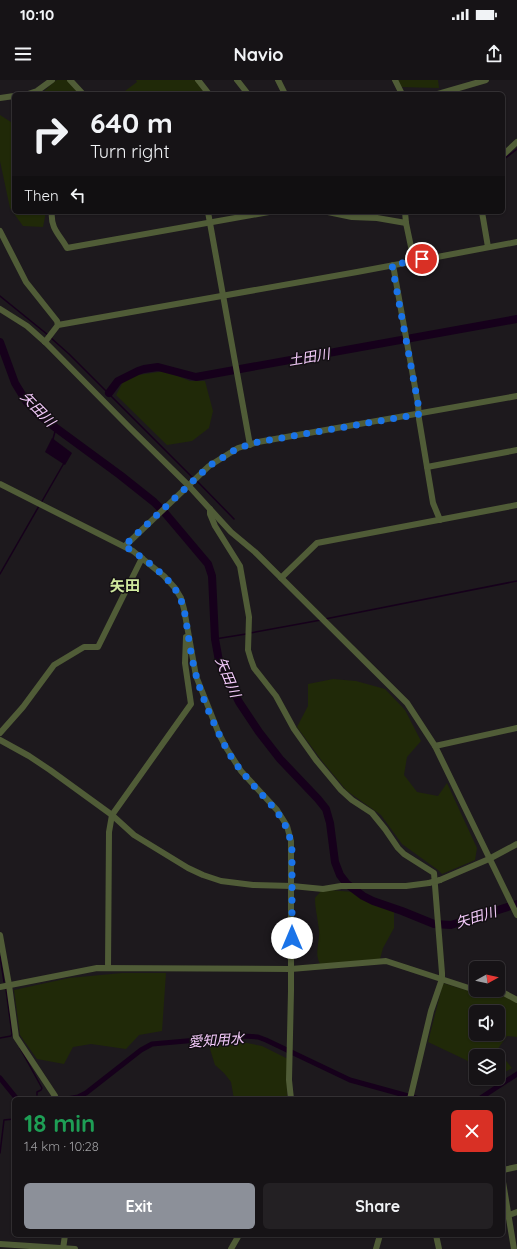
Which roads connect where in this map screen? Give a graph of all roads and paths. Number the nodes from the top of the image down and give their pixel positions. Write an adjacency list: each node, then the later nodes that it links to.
1 (52, 80): 8 (street)
2 (70, 80): 9 (street)
3 (198, 80): 10 (street)
4 (237, 80): 11 (street)
5 (278, 80): 12 (street)
6 (395, 80): 13 (street)
7 (486, 80): 14 (street)
8 (34, 92)
9 (81, 92)
10 (207, 92)
11 (246, 92)
12 (284, 92)
13 (401, 92)
14 (445, 92)
15 (12, 96): 16 (street)
16 (0, 98)
17 (517, 142): 18 (street)
18 (505, 153)
19 (52, 214): 25 (street)
20 (208, 214): 25 (street)
21 (258, 214): 25 (street)
22 (338, 214): 26 (street)
23 (405, 214): 26 (street)
24 (482, 214): 29 (street)
25 (210, 223): 32 (street)
26 (406, 223): 30 (street)
27 (0, 231): 34 (street)
28 (517, 242): 29 (street)
29 (488, 247): 30 (street)
30 (414, 261): 31 (street)
31 (392, 265): 32 (street); 37 (street)
32 (223, 295): 34 (street); 38 (street)
33 (0, 309): 35 (street)
34 (58, 325): 35 (street)
35 (45, 342): 42 (street)
36 (517, 396): 37 (street)
37 (420, 414): 38 (street); 40 (street)
38 (250, 445): 42 (street)
39 (517, 450): 40 (street)
40 (427, 466): 45 (street)
41 (0, 484): 46 (street)
42 (188, 485): 44 (street); 46 (street)
43 (517, 506): 45 (street)
44 (210, 509): 48 (street); 62 (street)
45 (440, 520): 48 (street)
46 (124, 546): 47 (street)
47 (142, 558): 49 (street); 51 (street)
48 (281, 578): 53 (street)
49 (188, 635): 54 (street); 57 (street)
50 (517, 728): 53 (street)
51 (0, 733)
52 (0, 740): 54 (street)
53 (435, 746): 56 (street)
54 (112, 815): 57 (street); 60 (street)
55 (517, 844): 56 (street)
56 (489, 859): 57 (street, bridge); 58 (street)
57 (292, 886): 61 (street)
58 (517, 915)
59 (0, 934): 63 (street)
60 (108, 968): 61 (street); 63 (street)
61 (292, 968): 62 (street); 68 (street)
62 (442, 979): 65 (street); 66 (street)
63 (9, 985): 64 (street); 67 (street)
64 (0, 987)
65 (517, 1000)
66 (411, 1096)
67 (55, 1097)
68 (291, 1097)
69 (517, 1167): 70 (street)
70 (505, 1170)
71 (505, 1195): 73 (street)
72 (517, 1212): 73 (street)
73 (508, 1214): 84 (street)
74 (65, 1237): 79 (street)
75 (238, 1237): 81 (street)
76 (379, 1237): 82 (street)
77 (436, 1237): 83 (street)
78 (0, 1244): 79 (street)
79 (63, 1249): 80 (street)
80 (75, 1249)
81 (231, 1249)
82 (376, 1249)
83 (439, 1249)
84 (514, 1249)

